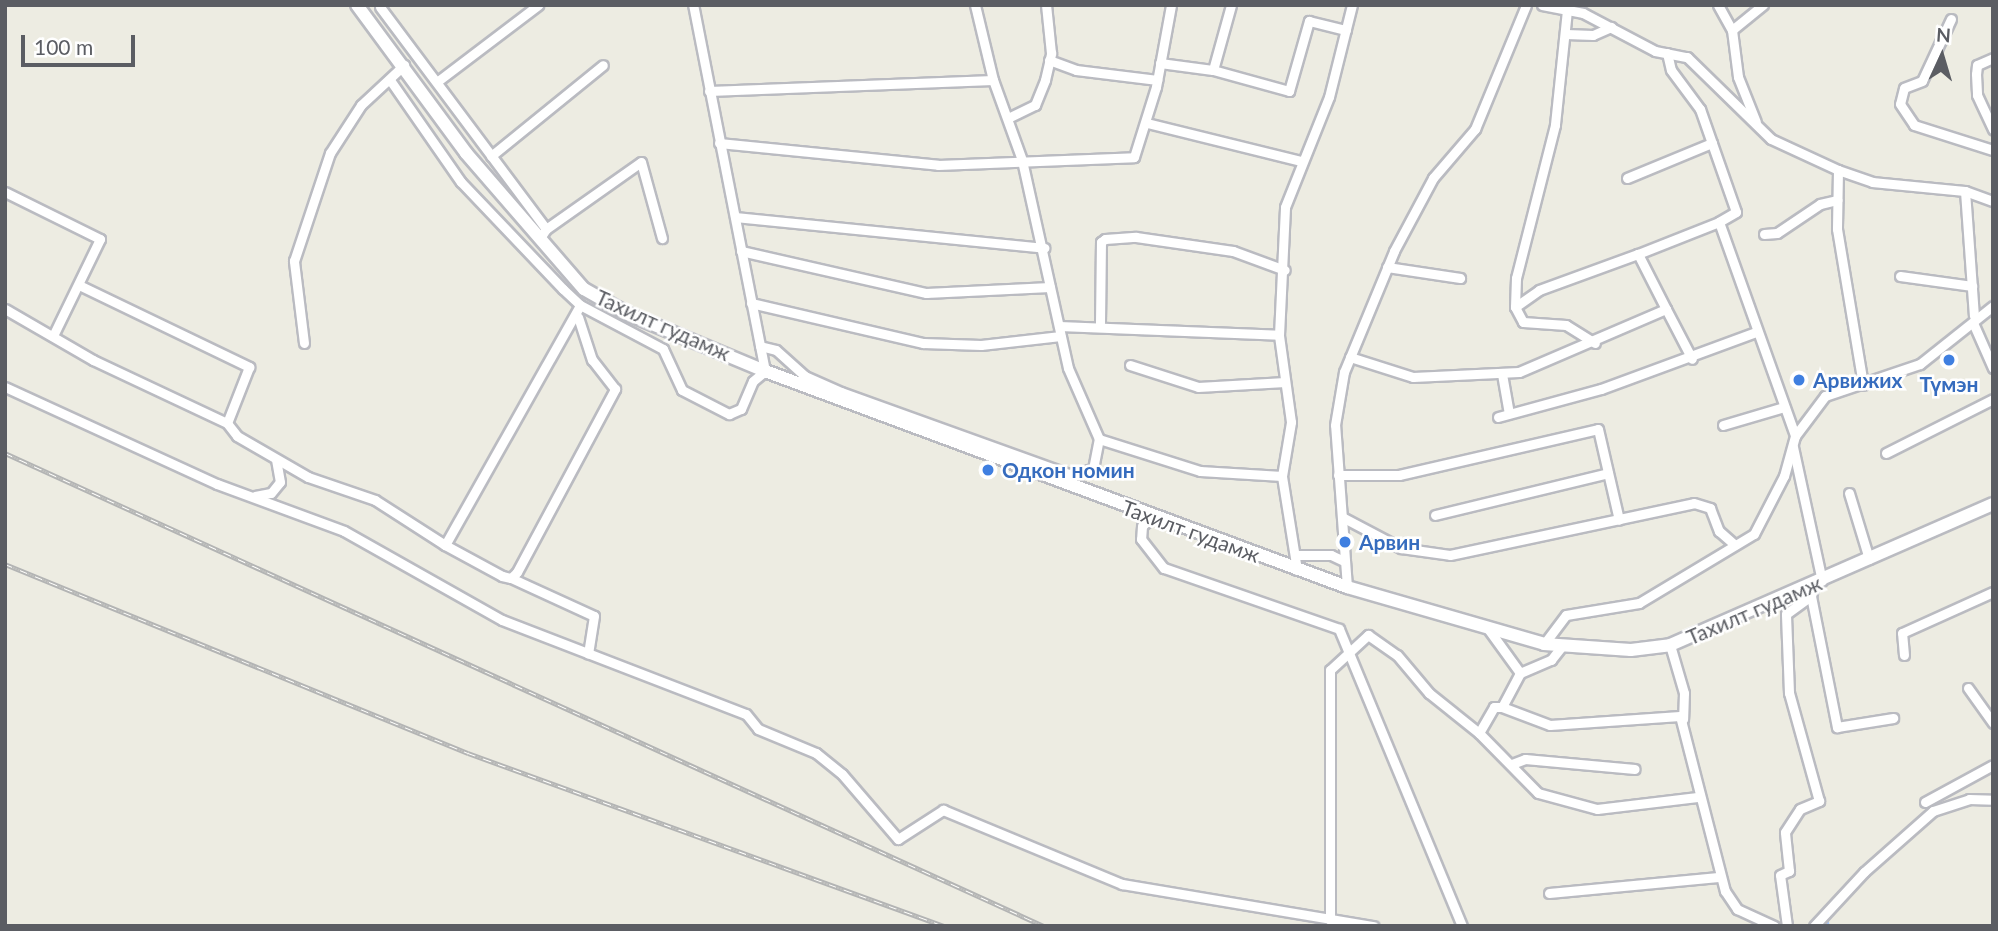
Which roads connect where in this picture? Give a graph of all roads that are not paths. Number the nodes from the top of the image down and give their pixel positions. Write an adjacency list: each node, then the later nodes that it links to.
1 (357, 5): 25 (main road, Тахилт гудамж)
2 (538, 5): 31 (street)
3 (693, 5): 32 (street)
4 (975, 5): 29 (street)
5 (1046, 5): 23 (street)
6 (1171, 5): 24 (street)
7 (1231, 5): 27 (street)
8 (1352, 5): 18 (street)
9 (1527, 5): 57 (street)
10 (1542, 5): 15 (street)
11 (1718, 5): 19 (street)
12 (1763, 5): 19 (street)
13 (380, 6): 31 (street)
14 (1581, 9): 15 (street); 17 (street)
15 (1567, 10): 20 (street)
16 (1951, 19): 39 (street)
17 (1611, 27): 20 (street); 21 (street)
18 (1346, 30): 27 (street); 42 (street)
19 (1732, 30): 36 (street)
20 (1566, 34): 67 (street)
21 (1667, 53): 36 (street); 38 (street)
22 (1993, 58): 35 (street)
23 (1049, 60): 30 (street); 33 (street)
24 (1160, 63): 27 (street); 30 (street)
25 (404, 65): 28 (street); 51 (main road, Тахилт гудамж)
26 (603, 65): 40 (street)
27 (1213, 70)
28 (390, 80): 65 (street); 77 (street)
29 (993, 80): 32 (street); 33 (street)
30 (1157, 80): 34 (street)
31 (438, 81): 40 (street)
32 (709, 91): 37 (street)
33 (1010, 117): 41 (street)
34 (1147, 123): 41 (street); 42 (street)
35 (1993, 130)
36 (1771, 139): 43 (street)
37 (719, 143): 41 (street); 49 (street)
38 (1712, 143): 44 (street); 50 (street)
39 (1993, 150)
40 (491, 156): 51 (street)
41 (1022, 160): 54 (street)
42 (1300, 161): 58 (street)
43 (1838, 170): 45 (street); 47 (street)
44 (1627, 178)
45 (1965, 191): 48 (street); 62 (street)
46 (5, 192): 61 (street)
47 (1838, 200): 52 (street); 87 (street)
48 (1993, 201)
49 (735, 217): 54 (street); 55 (street)
50 (1719, 222): 56 (street); 74 (street)
51 (543, 234): 53 (street); 84 (main road, Тахилт гудамж)
52 (1764, 234)
53 (662, 238)
54 (1044, 248): 63 (street)
55 (741, 251): 63 (street); 64 (street)
56 (1638, 254): 67 (street); 69 (street)
57 (1387, 267): 60 (street); 80 (street)
58 (1285, 270): 72 (street); 75 (street)
59 (1900, 276): 62 (street)
60 (1460, 278)
61 (81, 286): 76 (street); 93 (street)
62 (1972, 286): 71 (street)
63 (1050, 287): 73 (street)
64 (751, 303): 73 (street); 79 (street)
65 (580, 305): 70 (street); 84 (street)
66 (1993, 306): 71 (street)
67 (1515, 307): 78 (street)
68 (5, 309): 76 (street)
69 (1666, 309): 78 (street); 81 (street)
70 (578, 317): 111 (street); 117 (street)
71 (1974, 321): 83 (street); 87 (street)
72 (1100, 323): 73 (street); 75 (street)
73 (1060, 331): 95 (street)
74 (1756, 332): 81 (street); 90 (street)
75 (1279, 335): 86 (street)
76 (54, 336): 93 (street)
77 (304, 343)
78 (1595, 343): 85 (street)
79 (760, 346): 84 (street); 97 (street)
80 (1350, 357): 85 (street); 102 (street)
81 (1692, 359): 91 (street)
82 (1130, 365): 86 (street)
83 (1993, 368)
84 (765, 371): 97 (main road, Тахилт гудамж)
85 (1502, 374): 91 (street)
86 (1285, 382): 103 (street)
87 (1863, 385): 96 (street)
88 (5, 387): 105 (street)
89 (1993, 399): 98 (street)
90 (1784, 407): 94 (street); 96 (street)
91 (1509, 413): 92 (street)
92 (1498, 417)
93 (227, 423): 99 (street)
94 (1723, 425)
95 (1099, 439): 101 (street); 103 (street)
96 (1794, 441): 112 (street); 119 (street)
97 (977, 446): 101 (main road, Тахилт гудамж)
98 (1886, 453)
99 (276, 459): 105 (street); 111 (street)
100 (1608, 473): 102 (street); 107 (street); 110 (street)
101 (1056, 475): 108 (main road, Тахилт гудамж)
102 (1338, 475): 109 (street)
103 (1282, 476): 113 (street)
104 (1849, 493): 114 (street)
105 (253, 496): 126 (street)
106 (1993, 503): 114 (main road, Тахилт гудамж)
107 (1435, 515)
108 (1152, 517): 116 (main road, Тахилт гудамж); 125 (street)
109 (1342, 517): 110 (street); 115 (street)
110 (1619, 520): 112 (street)
111 (445, 545): 117 (street)
112 (1735, 545): 122 (street)
113 (1297, 555): 115 (street); 116 (street)
114 (1869, 559): 119 (main road, Тахилт гудамж)
115 (1345, 561): 118 (street)
116 (1297, 570): 118 (main road, Тахилт гудамж)
117 (511, 578): 126 (street)
118 (1347, 587): 121 (main road, Тахилт гудамж)
119 (1816, 587): 123 (main road, Тахилт гудамж); 131 (street); 147 (street)
120 (1993, 592): 127 (street)
121 (1489, 630): 122 (main road, Тахилт гудамж); 128 (street)
122 (1544, 645): 124 (main road, Тахилт гудамж)
123 (1670, 645): 124 (main road, Тахилт гудамж); 132 (street)
124 (1560, 647): 128 (street)
125 (1347, 650): 134 (street); 143 (street); 145 (street)
126 (588, 654): 143 (street)
127 (1904, 655)
128 (1520, 673): 130 (street)
129 (1968, 688): 133 (street)
130 (1502, 707): 132 (street); 134 (street)
131 (1892, 718)
132 (1683, 719): 138 (street)
133 (1993, 723)
134 (1479, 733): 135 (street)
135 (1512, 764): 137 (street); 138 (street)
136 (1993, 765): 140 (street)
137 (1635, 769)
138 (1697, 797): 141 (street)
139 (1993, 800): 148 (street)
140 (1925, 802)
141 (1718, 877): 142 (street); 146 (street)
142 (1549, 893)
143 (1330, 920): 144 (street)
144 (1374, 926)
145 (1462, 926)
146 (1774, 926)
147 (1787, 926)
148 (1814, 926)

